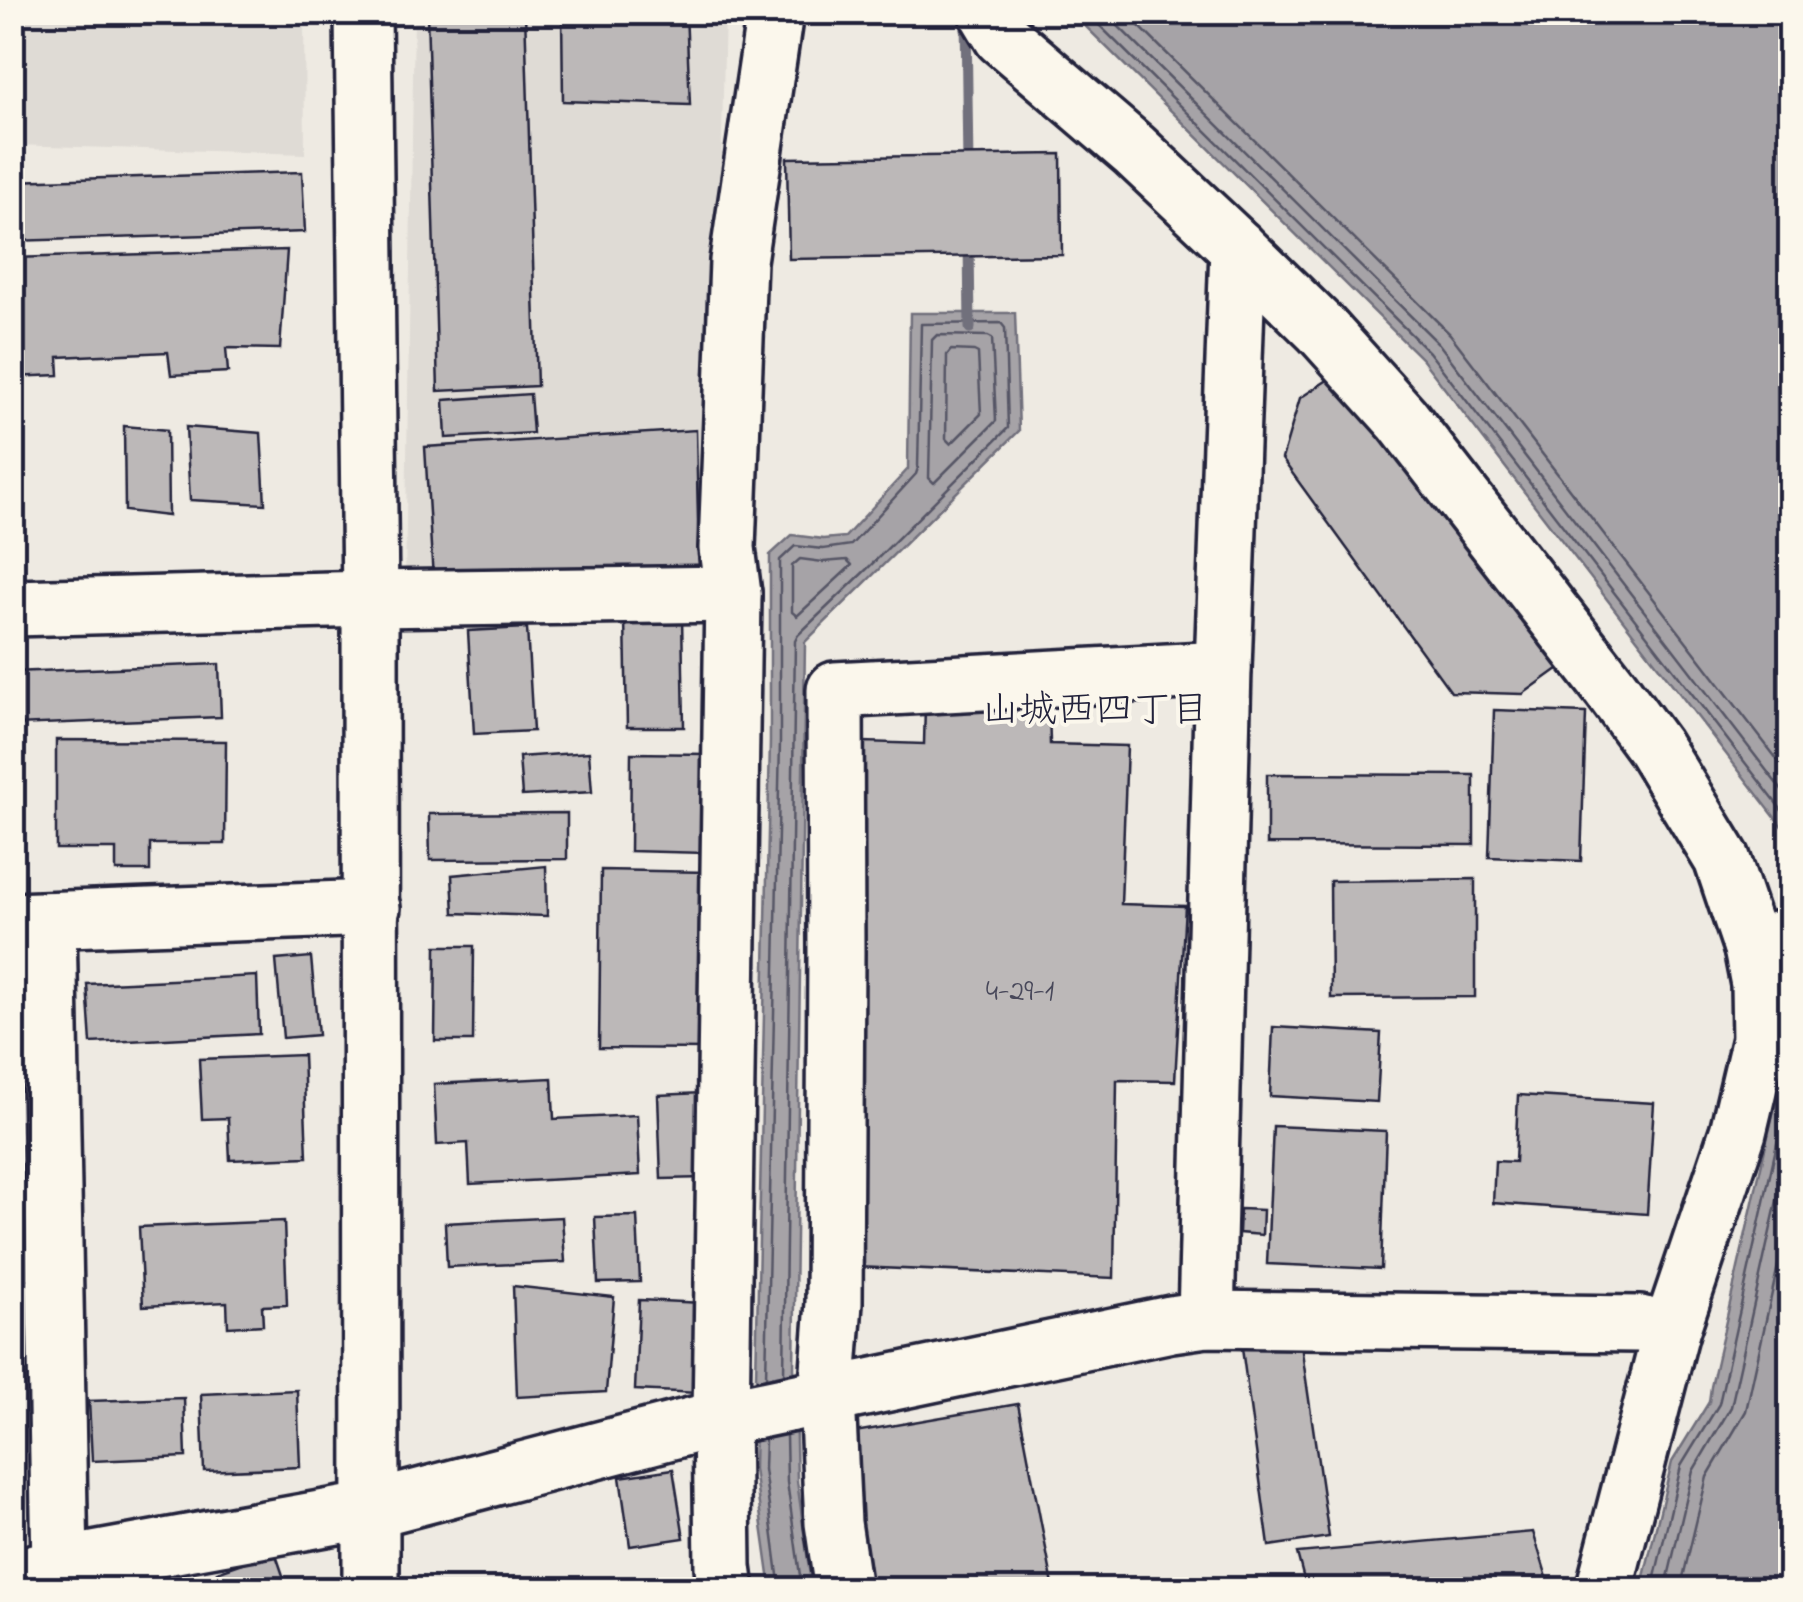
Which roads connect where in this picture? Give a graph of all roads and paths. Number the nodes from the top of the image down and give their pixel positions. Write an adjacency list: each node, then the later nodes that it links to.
1 (362, 12): 6 (street)
2 (775, 12): 5 (street)
3 (988, 12): 4 (street)
4 (1234, 244): 8 (street); 11 (street)
5 (734, 594): 6 (street); 15 (street)
6 (370, 599): 7 (street); 9 (street)
7 (12, 608)
8 (1223, 670): 12 (street); 14 (street)
9 (372, 908): 10 (street); 16 (street)
10 (30, 920): 17 (street)
11 (1771, 942): 13 (street)
12 (1206, 1318): 13 (street); 14 (street)
13 (1671, 1330): 21 (street)
14 (827, 1397): 15 (street); 20 (street)
15 (721, 1418): 16 (street); 19 (street)
16 (370, 1510): 17 (street); 18 (street)
17 (45, 1578)
18 (371, 1590)
19 (726, 1590)
20 (842, 1590)
21 (1604, 1590)

